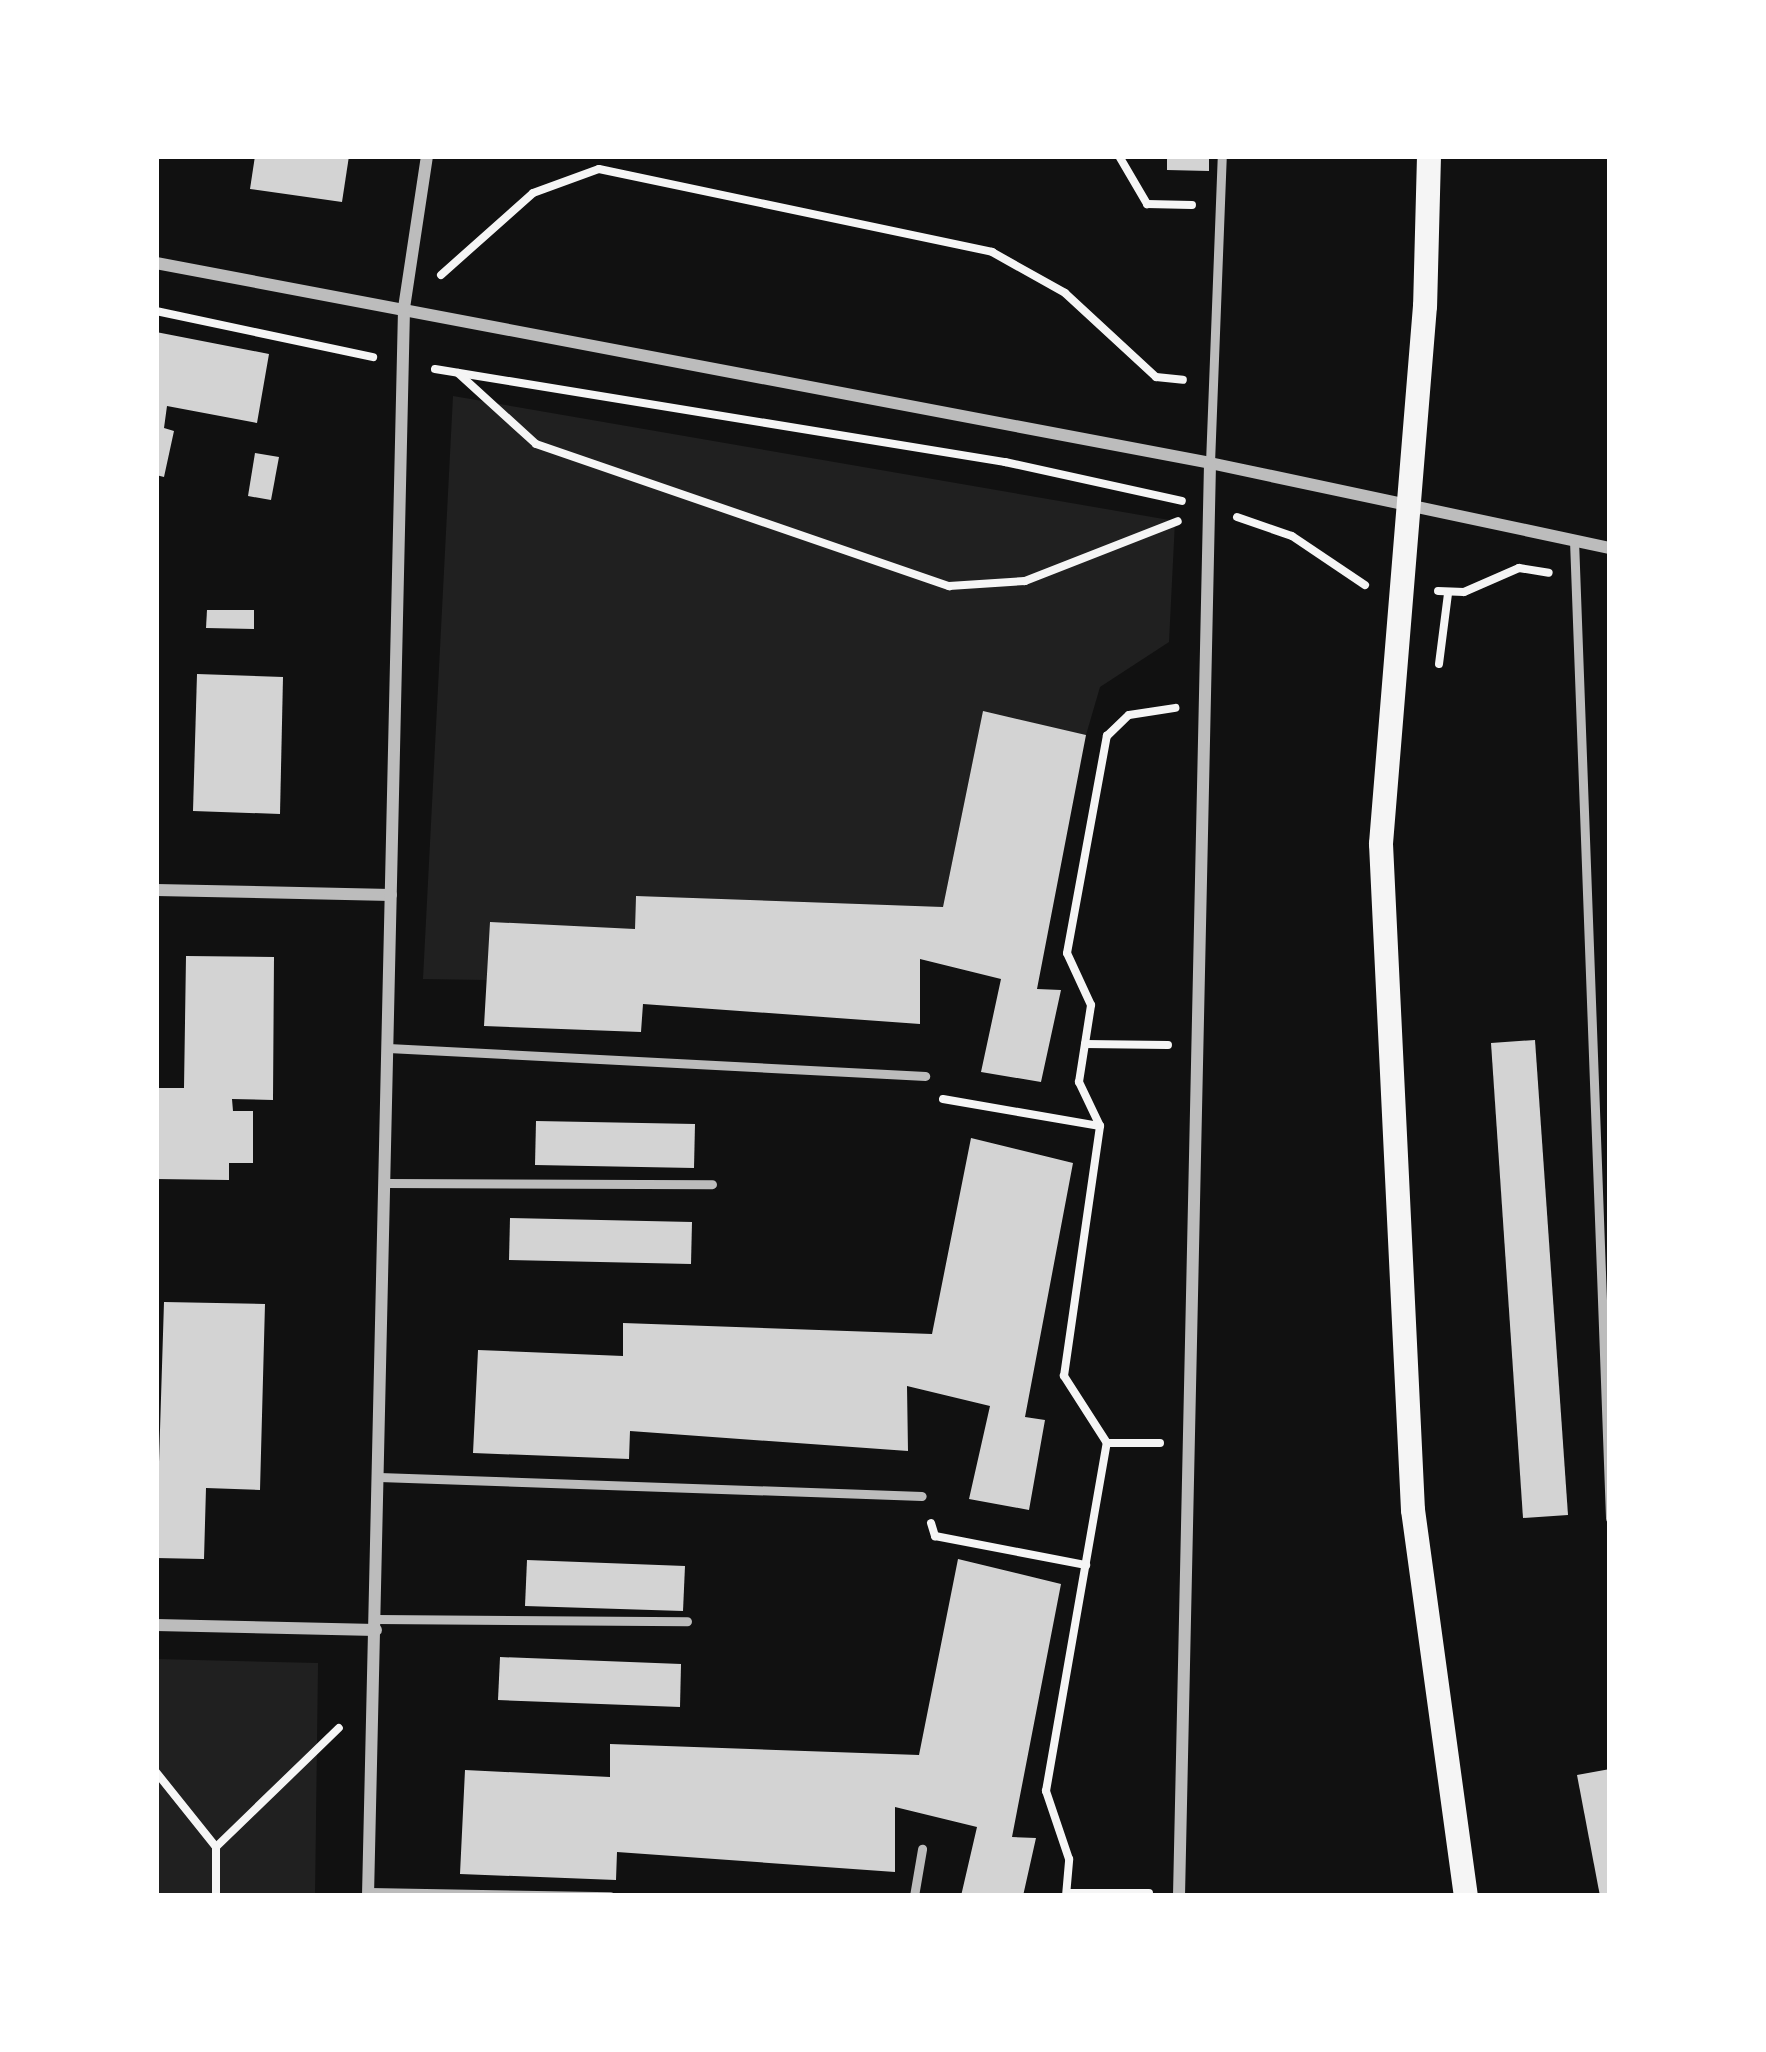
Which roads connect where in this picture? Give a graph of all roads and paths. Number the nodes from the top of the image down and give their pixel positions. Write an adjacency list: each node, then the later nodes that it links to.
1 (427, 156): 7 (street)
2 (1119, 156): 5 (path)
3 (1222, 156): 5 (lane)
4 (1429, 156): 13 (main road)
5 (1220, 206): 11 (lane)
6 (156, 263): 7 (street)
7 (404, 308): 9 (street); 11 (path); 12 (street)
8 (156, 311): 9 (path)
9 (402, 363): 10 (path); 21 (street)
10 (457, 372): 14 (path); 14 (path)
11 (1214, 382): 12 (lane)
12 (1210, 463): 13 (street); 14 (street)
13 (1411, 504): 15 (street); 18 (main road)
14 (1210, 508): 18 (path); 19 (street)
15 (1574, 540): 16 (street); 17 (lane)
16 (1609, 544)
17 (1576, 577): 18 (path); 29 (lane)
18 (1406, 583): 50 (main road)
19 (1206, 709): 22 (path); 23 (street)
20 (156, 890): 21 (street)
21 (391, 895): 24 (street)
22 (1085, 1044): 23 (path); 26 (path)
23 (1198, 1045): 32 (street)
24 (388, 1048): 25 (lane); 27 (street)
25 (925, 1076): 26 (path)
26 (1100, 1126): 31 (path)
27 (385, 1184): 28 (lane); 33 (street)
28 (712, 1184)
29 (1606, 1250): 30 (lane)
30 (1608, 1422): 35 (lane)
31 (1107, 1443): 32 (path); 36 (path)
32 (1189, 1443): 46 (street)
33 (379, 1477): 34 (lane); 38 (street)
34 (922, 1496): 36 (path)
35 (1610, 1518)
36 (1086, 1565): 45 (path)
37 (688, 1621): 38 (lane)
38 (376, 1624): 39 (street); 40 (street)
39 (156, 1625)
40 (374, 1694): 42 (path); 44 (street)
41 (156, 1772): 42 (path)
42 (216, 1846): 47 (path)
43 (922, 1850): 49 (lane)
44 (368, 1894): 48 (lane)
45 (1066, 1894): 46 (path)
46 (1179, 1894)
47 (216, 1896)
48 (610, 1896)
49 (914, 1896)
50 (1466, 1896)

